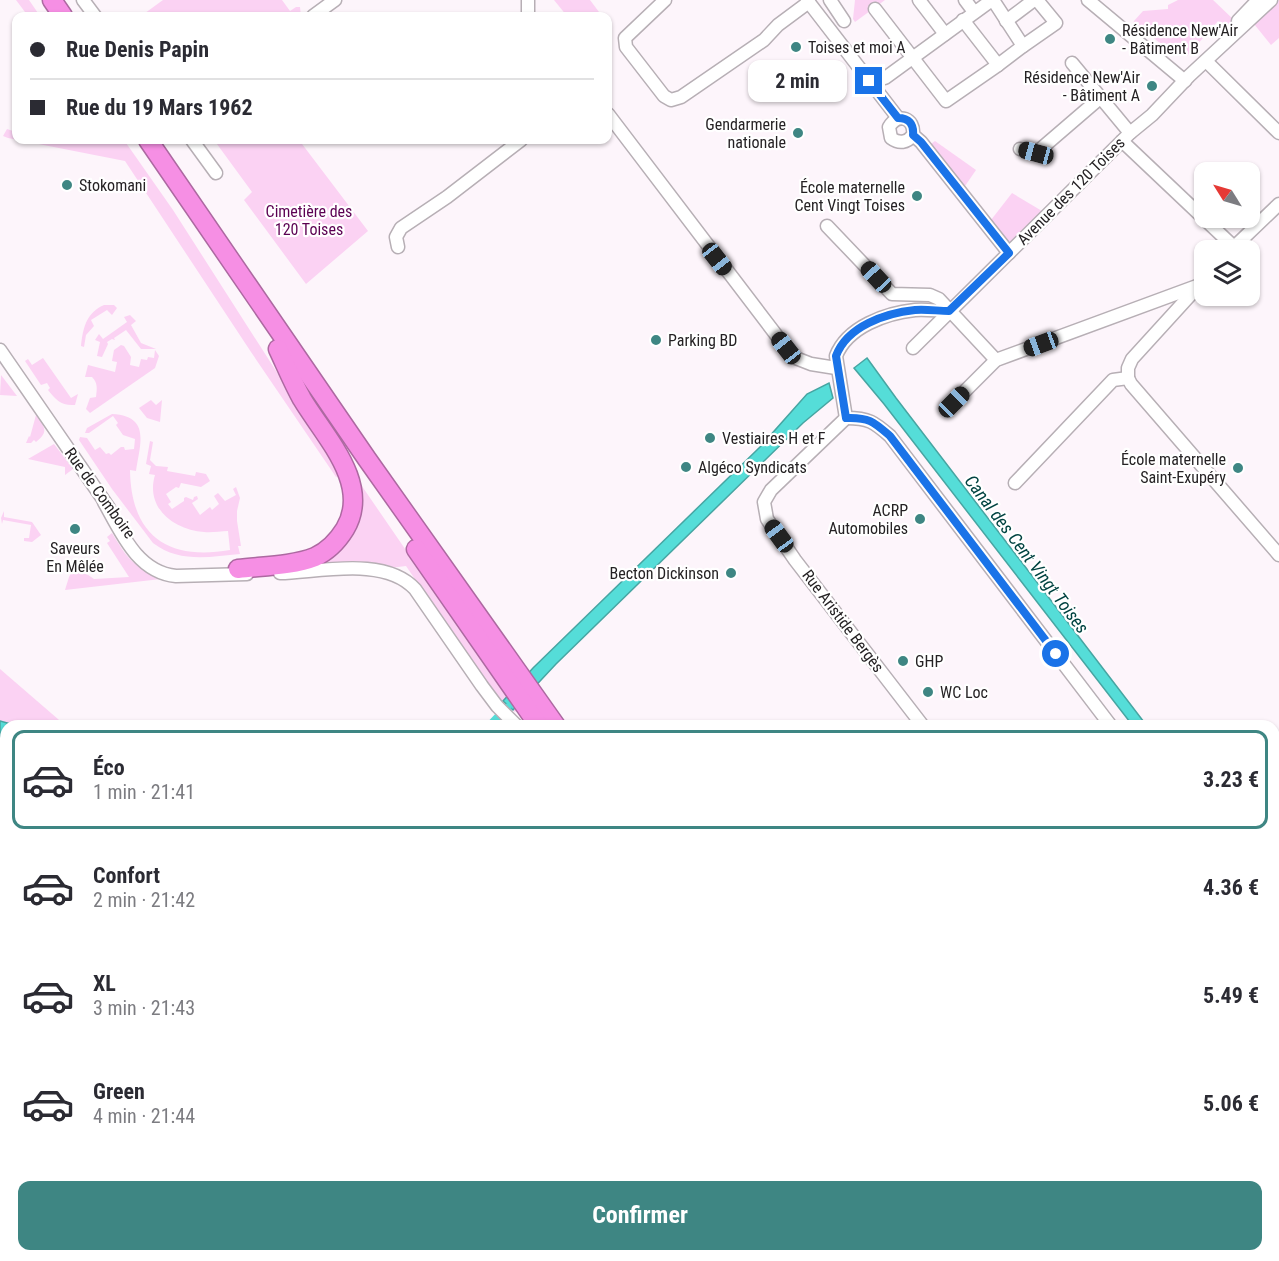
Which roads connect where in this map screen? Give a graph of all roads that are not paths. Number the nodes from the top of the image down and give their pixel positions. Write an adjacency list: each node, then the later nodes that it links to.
1 (335, 0): 13 (street)
2 (666, 0): 11 (street)
3 (830, 0): 16 (street)
4 (919, 0): 18 (street)
5 (965, 0): 14 (street)
6 (992, 0): 14 (street); 17 (street)
7 (1035, 0): 17 (street); 19 (street)
8 (1088, 0): 25 (street)
9 (1258, 0): 21 (street, Avenue des 120 Toises)
10 (1271, 0): 21 (street, Avenue des 120 Toises)
11 (808, 1): 27 (street)
12 (875, 9): 20 (street)
13 (318, 12)
14 (974, 12): 15 (street)
15 (963, 20): 18 (street); 23 (street)
16 (844, 21)
17 (1006, 21): 19 (street)
18 (945, 34): 20 (street)
19 (1023, 46): 23 (street)
20 (912, 57): 23 (street); 24 (street)
21 (1206, 62): 25 (street, Avenue des 120 Toises); 29 (street)
22 (1072, 63): 26 (street)
23 (998, 65)
24 (885, 78)
25 (1185, 81): 31 (street, Avenue des 120 Toises)
26 (1101, 98): 31 (street); 36 (street)
27 (898, 118): 30 (street); 30 (street)
28 (612, 119): 53 (street)
29 (1279, 133)
30 (913, 135): 43 (street)
31 (1126, 137): 40 (street); 43 (street, Avenue des 120 Toises)
32 (138, 144): 50 (highway)
33 (151, 144): 62 (highway)
34 (195, 144): 37 (street)
35 (516, 144): 42 (street)
36 (1020, 149)
37 (216, 173)
38 (1278, 208): 41 (street)
39 (827, 226): 47 (street)
40 (1224, 240)
41 (1243, 240)
42 (398, 247)
43 (1009, 253): 47 (street, Avenue des 120 Toises)
44 (1194, 285): 46 (street)
45 (1194, 291): 48 (street)
46 (1149, 304): 48 (street); 52 (street)
47 (949, 311): 49 (street, Avenue des 120 Toises); 52 (street); 53 (street)
48 (1167, 321): 54 (street)
49 (913, 348)
50 (278, 349): 60 (highway); 62 (highway)
51 (0, 350): 58 (street, Rue de Comboire)
52 (996, 360): 55 (street)
53 (836, 368): 56 (street)
54 (1128, 378): 57 (street); 59 (street)
55 (954, 402)
56 (846, 418): 67 (street, Rue Aristide Bergès); 68 (street)
57 (1015, 483)
58 (104, 502): 60 (street, Rue de Comboire); 61 (street)
59 (1279, 555)
60 (238, 569): 61 (street, Rue de Comboire)
61 (322, 570): 64 (street)
62 (512, 677): 63 (highway)
63 (529, 701): 65 (highway); 66 (highway)
64 (511, 720)
65 (537, 720)
66 (550, 720)
67 (918, 720)
68 (1106, 720)

